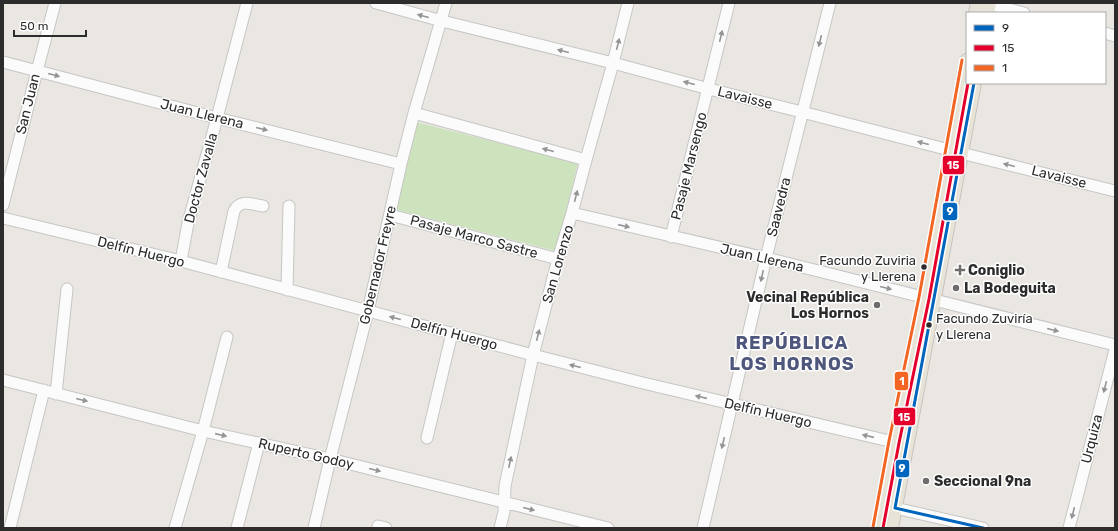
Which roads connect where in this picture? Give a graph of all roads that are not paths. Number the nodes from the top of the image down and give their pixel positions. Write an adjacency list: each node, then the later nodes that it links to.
1 (55, 3): 15 (street, San Juan)
2 (247, 3): 20 (street, Doctor Zavalla)
3 (376, 3): 11 (street, Lavaisse, one-way to 3)
4 (446, 3): 11 (street, Gobernador Freyre)
5 (628, 3): 13 (street, San Lorenzo, one-way to 5)
6 (730, 3): 17 (street, Pasaje Marsengo, one-way to 6)
7 (830, 3): 18 (street, Saavedra, one-way to 18)
8 (986, 5): 9 (main road); 10 (street)
9 (977, 12)
10 (1019, 12)
11 (442, 21): 13 (street, Lavaisse, one-way to 11); 19 (street, Gobernador Freyre)
12 (3, 62): 15 (street, Juan Llerena)
13 (613, 63): 17 (street, Lavaisse, one-way to 13); 22 (street, San Lorenzo)
14 (966, 69): 21 (main road)
15 (37, 71): 20 (street, Juan Llerena, one-way to 20); 25 (street, San Juan)
16 (974, 84): 21 (main road)
17 (708, 89): 18 (street, Lavaisse); 31 (street, Pasaje Marsengo)
18 (802, 112): 21 (street, Lavaisse, one-way to 18); 32 (street, Saavedra)
19 (414, 113): 22 (street, one-way to 19); 23 (street, Gobernador Freyre)
20 (217, 118): 23 (street, Juan Llerena, one-way to 23); 34 (street, Doctor Zavalla)
21 (956, 152): 24 (street, Lavaisse, one-way to 21); 38 (main road)
22 (586, 160): 28 (street, San Lorenzo, one-way to 22)
23 (401, 164): 29 (street, Gobernador Freyre)
24 (1115, 191)
25 (3, 205)
26 (262, 206): 35 (street)
27 (289, 206): 37 (street)
28 (572, 214): 31 (street, Juan Llerena, one-way to 31); 33 (street, San Lorenzo)
29 (390, 215): 33 (street, Pasaje Marco Sastre); 39 (street, Gobernador Freyre)
30 (3, 218): 34 (street, Delfín Huergo)
31 (671, 237): 32 (street, Juan Llerena)
32 (766, 258): 38 (street, Juan Llerena, one-way to 38); 48 (street, Saavedra, one-way to 48)
33 (558, 259): 44 (street, San Lorenzo, one-way to 33)
34 (181, 261): 35 (street, Delfín Huergo)
35 (221, 272): 37 (street, Delfín Huergo)
36 (67, 289): 47 (street)
37 (288, 290): 39 (street, Delfín Huergo)
38 (929, 299): 42 (street, Juan Llerena, one-way to 42); 52 (main road)
39 (368, 311): 40 (street, Delfín Huergo, one-way to 39); 53 (street, Gobernador Freyre)
40 (452, 333): 44 (street, Delfín Huergo); 50 (street)
41 (227, 336): 49 (street)
42 (1115, 345)
43 (1115, 350): 66 (street, Urquiza, one-way to 66)
44 (533, 355): 48 (street, Delfín Huergo, one-way to 44); 54 (street, San Lorenzo, one-way to 44)
45 (3, 380): 46 (street, Ruperto Godoy)
46 (44, 390): 47 (street, Ruperto Godoy); 56 (street)
47 (56, 394): 49 (street, Ruperto Godoy, one-way to 49)
48 (733, 404): 52 (street, Delfín Huergo, one-way to 48); 62 (street, Saavedra, one-way to 62)
49 (203, 431): 51 (street, Ruperto Godoy, one-way to 51); 57 (street)
50 (427, 438)
51 (259, 443): 53 (street, Ruperto Godoy); 58 (street)
52 (900, 444): 55 (main road); 63 (main road)
53 (330, 459): 54 (street, Ruperto Godoy, one-way to 54); 59 (street, Gobernador Freyre)
54 (504, 502): 60 (street, San Lorenzo); 61 (street, Ruperto Godoy, one-way to 61)
55 (895, 508): 64 (main road); 65 (street)
56 (10, 528)
57 (175, 528)
58 (237, 528)
59 (314, 528)
60 (500, 528)
61 (604, 528)
62 (703, 528)
63 (878, 528)
64 (891, 528)
65 (983, 528)
66 (1070, 528)

